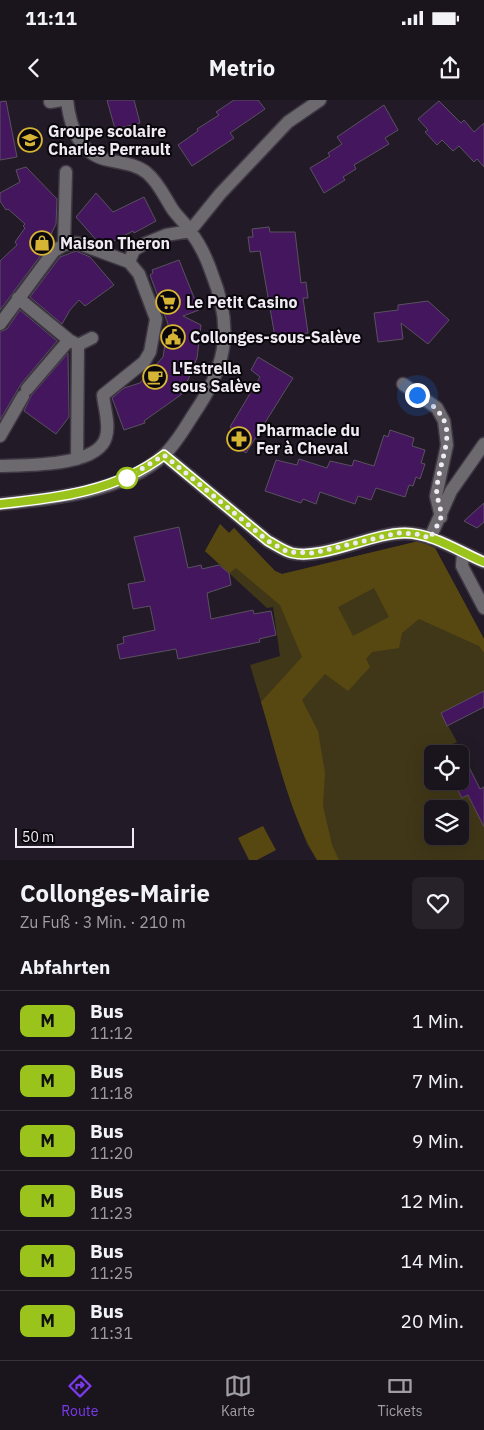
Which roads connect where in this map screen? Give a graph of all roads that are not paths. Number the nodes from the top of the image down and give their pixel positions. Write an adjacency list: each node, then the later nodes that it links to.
1 (67, 100): 4 (street)
2 (320, 100): 4 (street)
3 (66, 172): 5 (street)
4 (190, 230): 6 (street); 14 (street)
5 (64, 245): 6 (street); 7 (street)
6 (129, 262): 15 (street)
7 (18, 298): 8 (street); 10 (street)
8 (0, 324)
9 (92, 338): 10 (street)
10 (73, 342): 12 (street); 15 (street)
11 (403, 384): 18 (street)
12 (0, 434)
13 (484, 444): 18 (street)
14 (164, 455): 17 (street); 19 (street)
15 (77, 458): 16 (street)
16 (0, 466)
17 (0, 504)
18 (441, 516): 19 (street)
19 (430, 538): 20 (street)
20 (463, 553): 21 (street); 22 (street)
21 (484, 562)
22 (484, 608)

